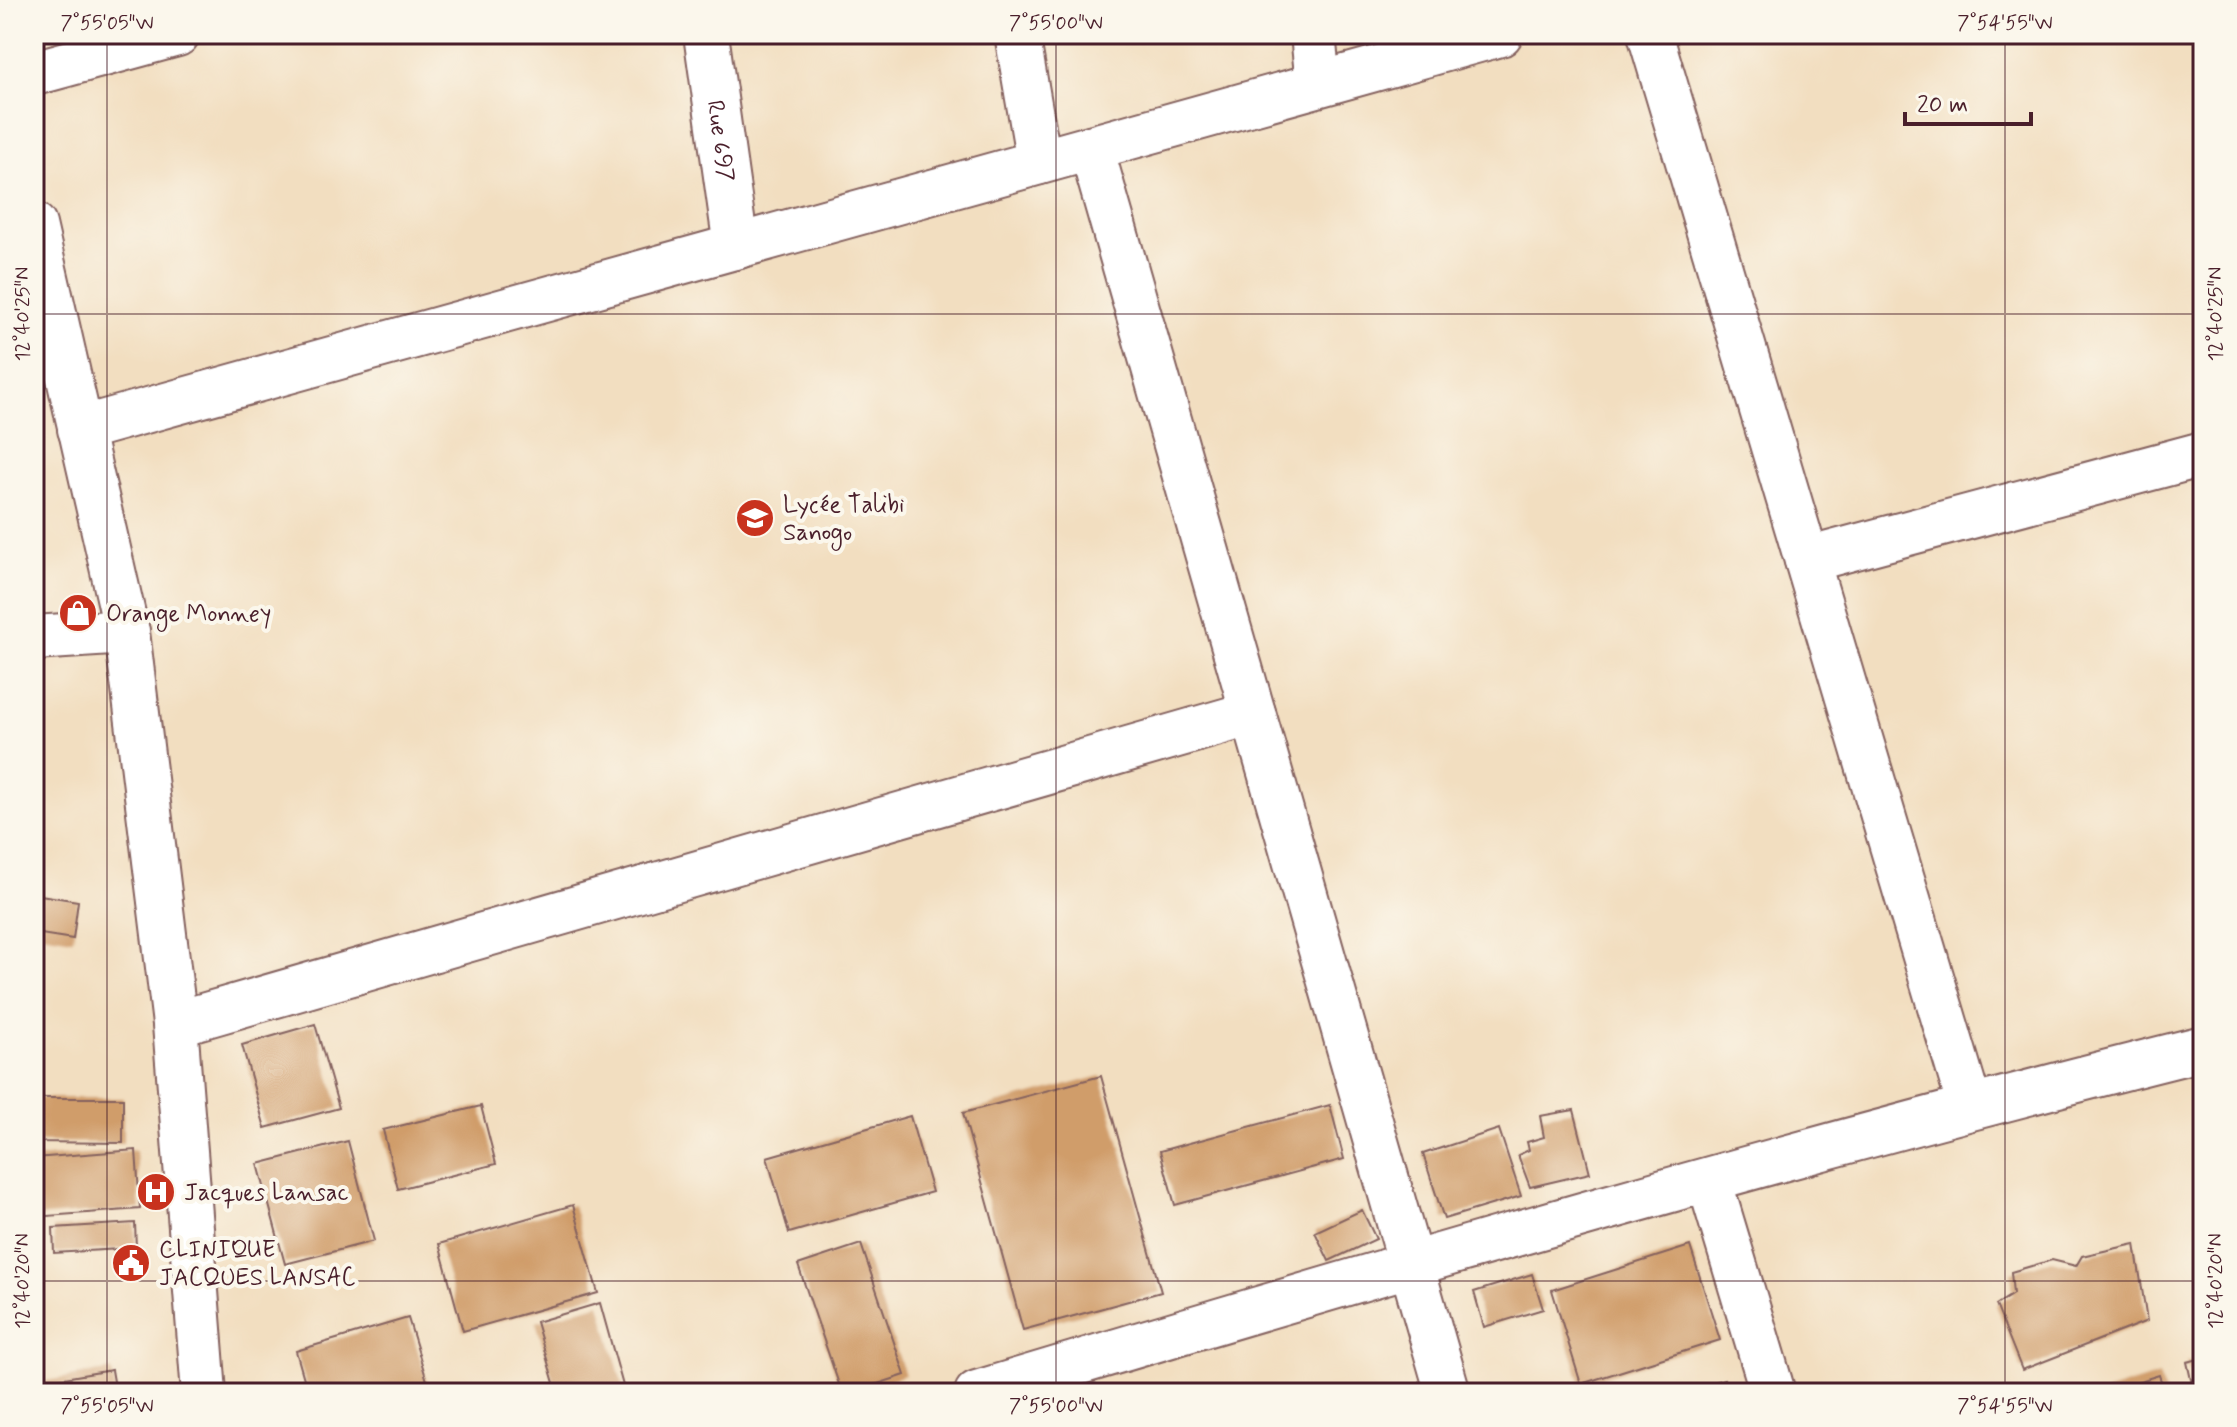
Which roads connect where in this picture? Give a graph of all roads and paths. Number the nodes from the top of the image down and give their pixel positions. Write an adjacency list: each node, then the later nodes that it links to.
1 (177, 34): 7 (street)
2 (706, 34): 12 (street, Rue 697)
3 (1017, 34): 10 (street)
4 (1313, 34): 8 (street)
5 (1500, 34): 8 (street)
6 (1650, 34): 15 (street)
7 (34, 73)
8 (1318, 84): 9 (street)
9 (1091, 148): 10 (street); 18 (street)
10 (1039, 162): 12 (street)
11 (34, 226): 13 (street)
12 (736, 247): 13 (street)
13 (80, 429): 16 (street)
14 (2203, 454): 15 (street)
15 (1807, 560): 21 (street)
16 (127, 632): 17 (street); 19 (street)
17 (34, 638)
18 (1253, 713): 19 (street); 23 (street)
19 (175, 1024): 24 (street)
20 (2203, 1048): 21 (street)
21 (1970, 1107): 22 (street)
22 (1709, 1180): 23 (street); 27 (street)
23 (1411, 1262): 25 (street); 26 (street)
24 (204, 1393)
25 (977, 1393)
26 (1448, 1393)
27 (1773, 1393)

